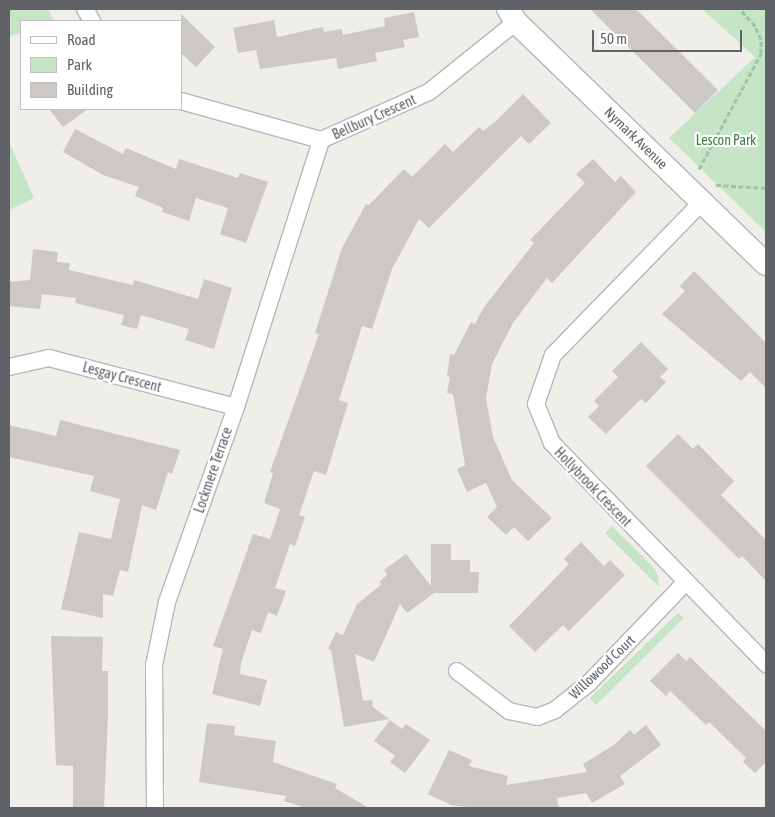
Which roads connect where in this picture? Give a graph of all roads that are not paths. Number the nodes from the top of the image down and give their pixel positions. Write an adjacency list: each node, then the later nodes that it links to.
1 (512, 15): 3 (street, Bellbury Crescent); 4 (street, Nymark Avenue)
2 (182, 101): 3 (street, Bellbury Crescent)
3 (321, 140): 7 (street, Lockmere Terrace)
4 (709, 193): 5 (street, Nymark Avenue); 8 (street, Hollybrook Crescent)
5 (766, 264)
6 (9, 367): 7 (street, Lesgay Crescent)
7 (236, 407): 11 (street, Lockmere Terrace)
8 (685, 583): 9 (street, Hollybrook Crescent); 10 (street, Willowood Court)
9 (766, 664)
10 (457, 671)
11 (155, 808)

